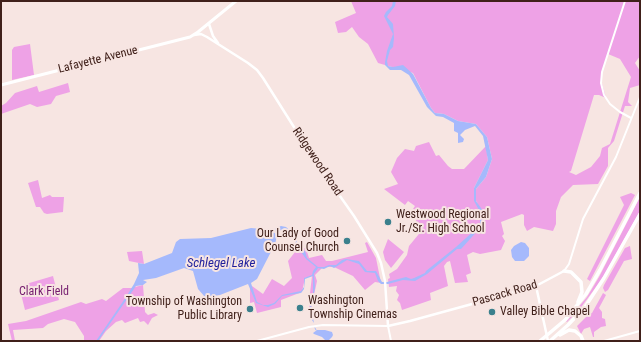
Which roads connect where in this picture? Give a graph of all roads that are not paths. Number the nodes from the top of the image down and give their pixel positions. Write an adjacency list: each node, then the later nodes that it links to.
1 (236, 1): 3 (main road, Lafayette Avenue)
2 (625, 1): 8 (street)
3 (209, 24): 4 (main road, Lafayette Avenue); 5 (main road)
4 (195, 34): 5 (main road, Ridgewood Road); 6 (main road, Lafayette Avenue)
5 (220, 45): 14 (main road, Ridgewood Road)
6 (1, 85)
7 (640, 97): 8 (street)
8 (632, 118): 11 (street)
9 (640, 193): 13 (highway)
10 (640, 214): 19 (highway)
11 (564, 271): 12 (main road, Pascack Road); 13 (highway)
12 (536, 286): 14 (main road, Pascack Road); 19 (main road)
13 (565, 320): 18 (highway)
14 (388, 326): 16 (street, Pascack Road); 17 (street)
15 (640, 331): 21 (street)
16 (257, 341)
17 (392, 341)
18 (540, 341)
19 (549, 341): 20 (highway)
20 (583, 341)
21 (604, 341)

